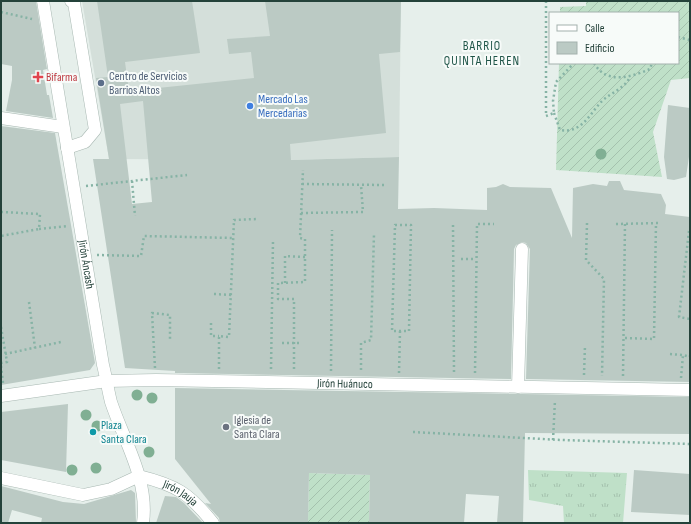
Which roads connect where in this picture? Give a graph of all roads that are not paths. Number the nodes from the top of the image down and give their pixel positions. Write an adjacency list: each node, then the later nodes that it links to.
1 (43, 1): 4 (street, Jirón Áncash)
2 (71, 1): 5 (street)
3 (1, 118): 4 (street)
4 (64, 127): 5 (street, Jirón Áncash)
5 (67, 148): 7 (street, Jirón Áncash)
6 (522, 249): 8 (street)
7 (107, 382): 8 (street, Jirón Huánuco); 10 (street, Jirón Huánuco); 11 (street, Jirón Áncash)
8 (518, 387): 9 (street, Jirón Huánuco)
9 (685, 390)
10 (1, 396)
11 (139, 476): 12 (street); 13 (street, Jirón Áncash); 14 (street, Jirón Jauja)
12 (1, 478)
13 (143, 523)
14 (213, 523)

